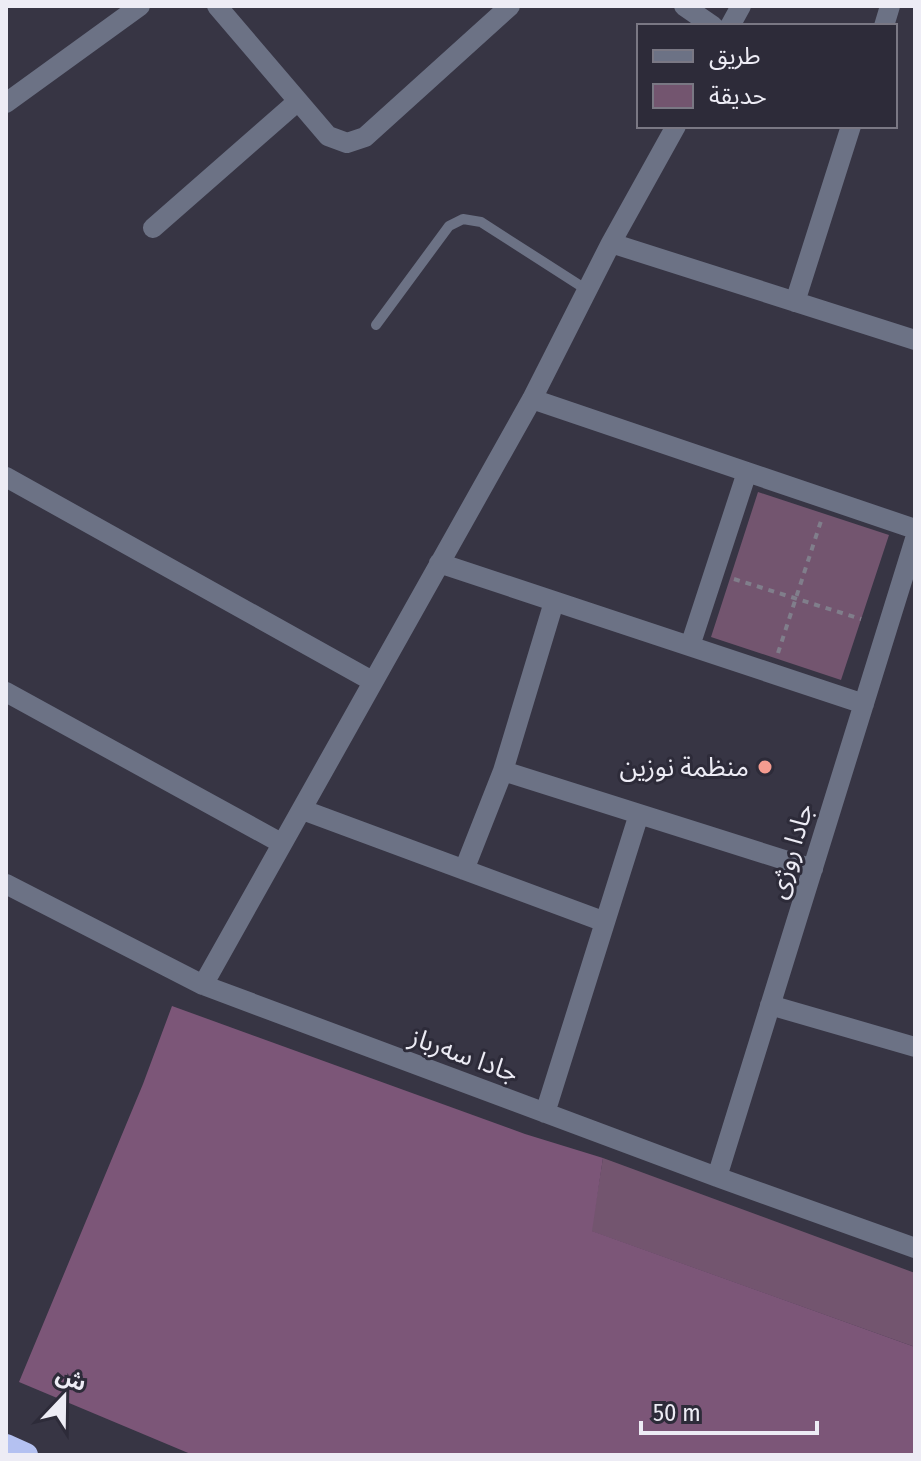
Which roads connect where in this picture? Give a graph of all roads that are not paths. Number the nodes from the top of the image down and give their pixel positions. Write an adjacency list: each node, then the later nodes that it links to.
1 (140, 6): 9 (street)
2 (217, 6): 8 (street)
3 (510, 6): 8 (street)
4 (684, 6): 6 (street)
5 (741, 6): 7 (street)
6 (710, 24)
7 (731, 24)
8 (298, 101): 12 (street)
9 (6, 103)
10 (675, 128): 13 (street)
11 (850, 128): 15 (street)
12 (153, 228)
13 (611, 243): 14 (street); 15 (street)
14 (587, 290): 16 (lane); 18 (street)
15 (795, 302): 17 (street)
16 (376, 325)
17 (915, 340)
18 (532, 399): 19 (street); 23 (street)
19 (747, 472): 21 (street); 26 (street)
20 (6, 477): 27 (street)
21 (915, 529)
22 (915, 539): 24 (street, جادا روژی)
23 (439, 563): 25 (street); 27 (street)
24 (907, 596): 29 (street, جادا روژی)
25 (554, 602): 26 (street); 30 (street)
26 (690, 646): 29 (street)
27 (372, 681): 31 (street)
28 (6, 692): 33 (street)
29 (864, 704): 34 (street, جادا روژی)
30 (503, 771): 32 (street); 35 (street)
31 (303, 810): 33 (street); 35 (street)
32 (639, 814): 34 (street); 37 (street)
33 (281, 843): 38 (street)
34 (813, 869): 39 (street, جادا روژی)
35 (464, 870): 37 (street)
36 (6, 884): 38 (street, جادا سەرباز)
37 (605, 922): 41 (street)
38 (203, 985): 41 (street, جادا سەرباز)
39 (770, 1005): 40 (street); 42 (street, جادا روژی)
40 (915, 1047)
41 (545, 1113): 42 (street, جادا سەرباز)
42 (717, 1177): 43 (street, جادا سەرباز)
43 (915, 1248)
44 (6, 1446): 45 (highway)
45 (26, 1455)

